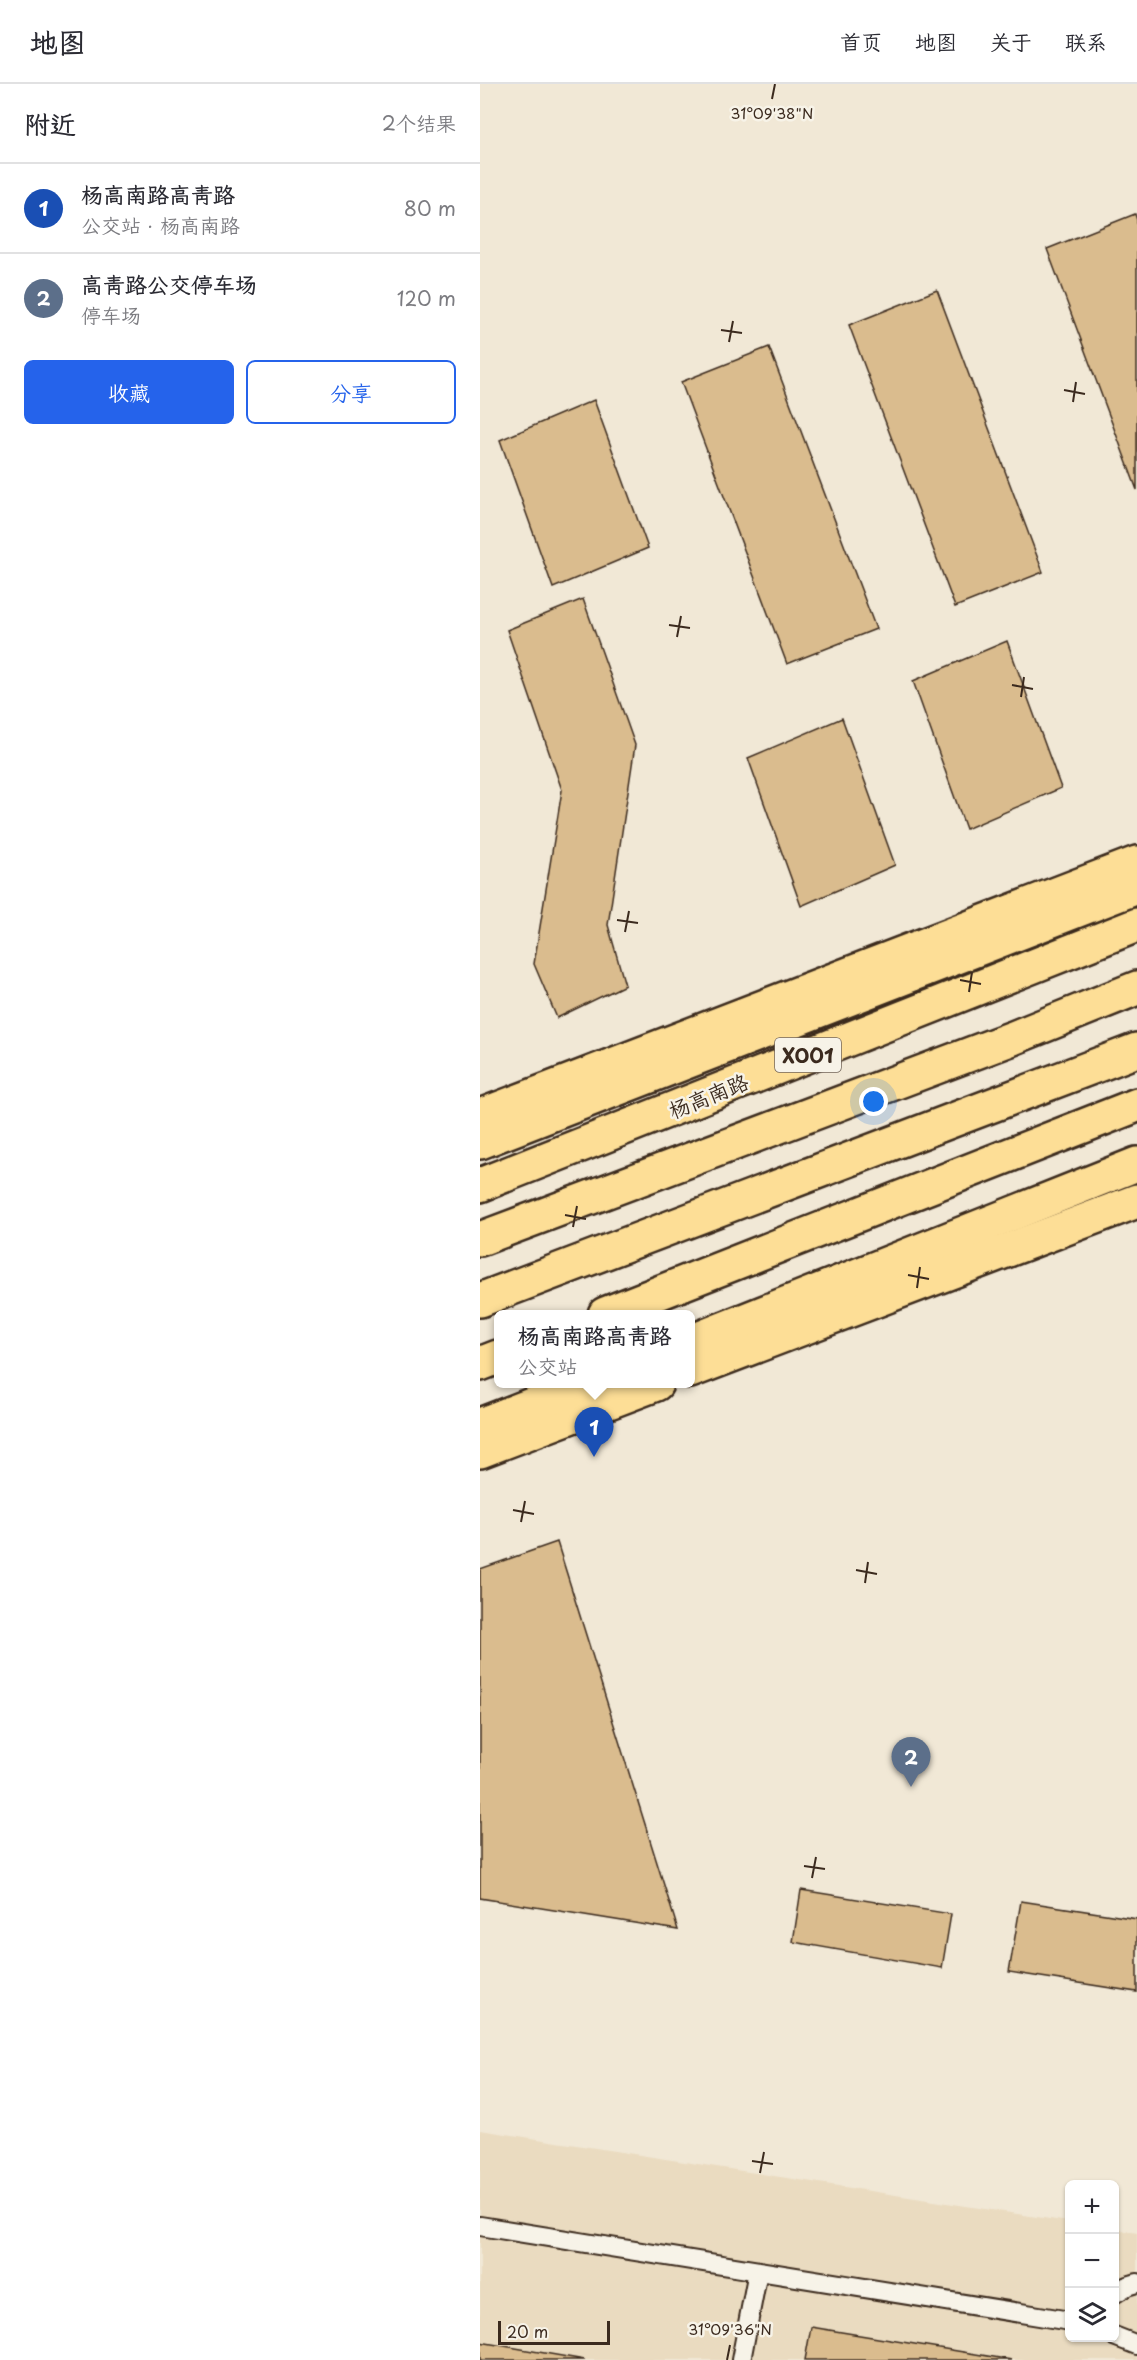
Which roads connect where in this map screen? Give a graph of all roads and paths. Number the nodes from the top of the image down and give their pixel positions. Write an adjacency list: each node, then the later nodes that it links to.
1 (1137, 863): 7 (main road)
2 (1137, 887): 8 (main road, 杨高南路 / X001)
3 (1137, 926): 10 (main road, 杨高南路 / X001)
4 (1137, 988): 12 (main road, X001)
5 (1137, 1050): 13 (main road)
6 (1137, 1105): 14 (main road)
7 (480, 1116)
8 (480, 1143)
9 (1137, 1164): 15 (main road)
10 (480, 1185)
11 (1137, 1201): 18 (main road)
12 (480, 1239)
13 (480, 1300)
14 (615, 1310)
15 (695, 1340)
16 (494, 1359): 17 (main road)
17 (480, 1364)
18 (695, 1369)
19 (572, 1388): 21 (main road)
20 (643, 1388): 22 (main road)
21 (480, 1425)
22 (480, 1451)
23 (480, 2226): 24 (lane)
24 (758, 2271): 27 (lane); 30 (lane)
25 (1137, 2283): 26 (lane)
26 (1119, 2291)
27 (1065, 2320)
28 (1119, 2338): 29 (lane)
29 (1137, 2345)
30 (741, 2360)

